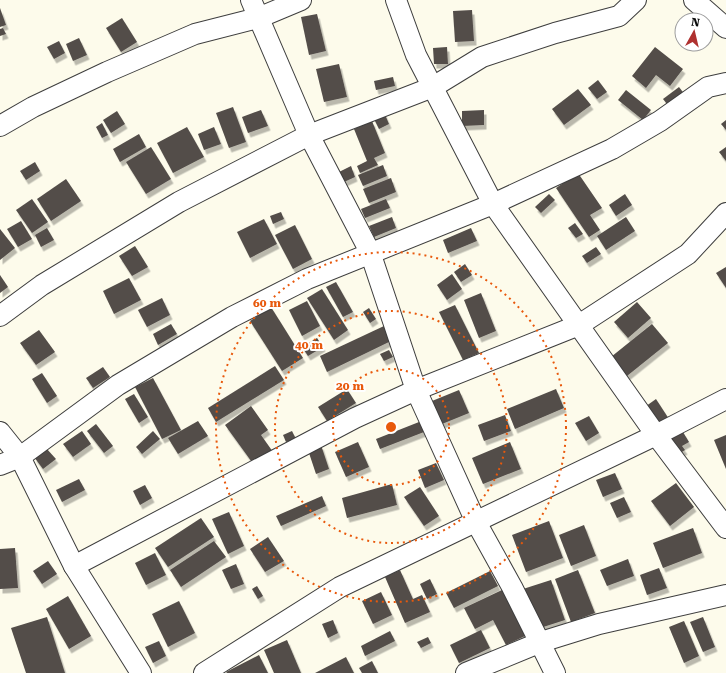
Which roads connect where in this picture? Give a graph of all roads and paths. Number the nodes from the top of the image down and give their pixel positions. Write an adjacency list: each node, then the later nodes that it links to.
1 (301, 0): 5 (street)
2 (396, 0): 8 (street)
3 (636, 0): 8 (street)
4 (694, 0): 6 (street)
5 (254, 9): 9 (street); 10 (street)
6 (726, 28)
7 (726, 82): 11 (street)
8 (433, 87): 10 (street); 11 (street)
9 (0, 126)
10 (309, 135): 13 (street); 14 (street)
11 (493, 204): 13 (street); 15 (street)
12 (726, 213): 15 (street)
13 (370, 252): 16 (street); 20 (street)
14 (0, 316)
15 (579, 325): 16 (street); 19 (street)
16 (416, 390): 22 (street); 24 (street)
17 (726, 399): 19 (street)
18 (0, 432): 20 (street)
19 (656, 435): 22 (street); 23 (street)
20 (20, 457): 21 (street); 24 (street)
21 (0, 465)
22 (476, 522): 26 (street); 28 (street)
23 (726, 528)
24 (74, 566): 27 (street)
25 (726, 595): 26 (street)
26 (540, 642): 29 (street); 30 (street)
27 (141, 673)
28 (204, 673)
29 (466, 673)
30 (555, 673)

